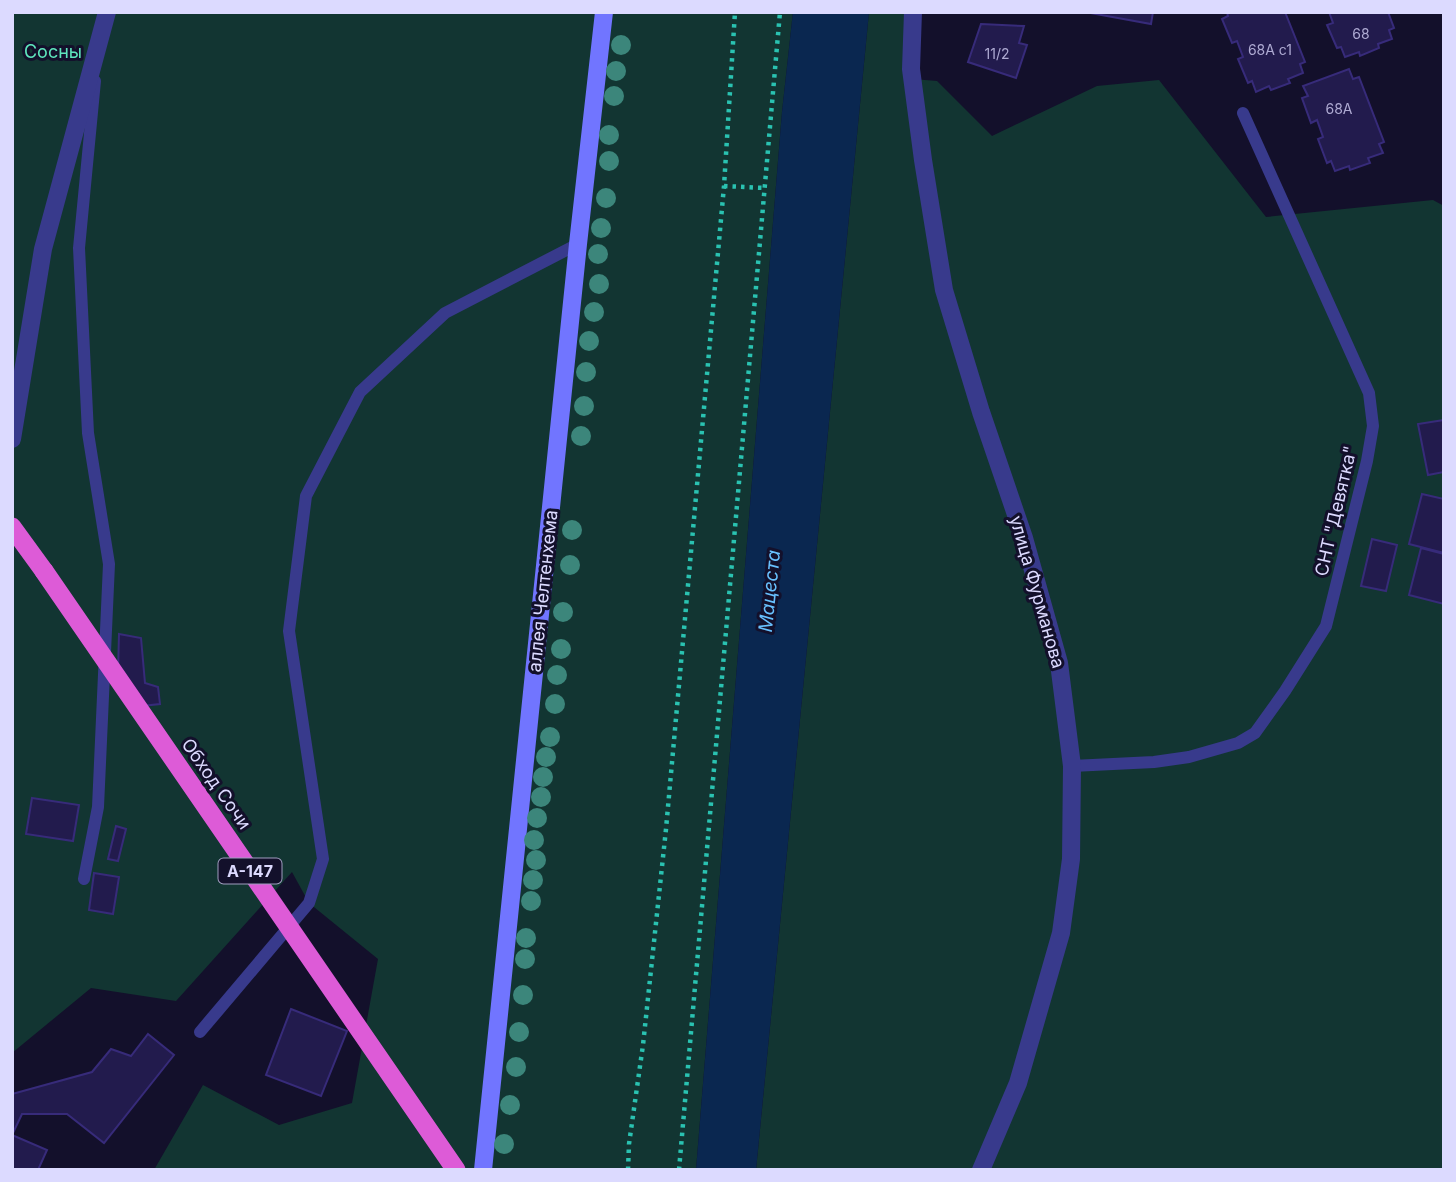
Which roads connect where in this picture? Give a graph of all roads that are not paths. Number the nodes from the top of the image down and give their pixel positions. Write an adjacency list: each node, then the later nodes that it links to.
1 (107, 12): 4 (street)
2 (604, 12): 6 (main road, аллея Челтенхема)
3 (913, 12): 9 (street, улица Фурманова)
4 (99, 43): 7 (street); 10 (lane)
5 (1243, 113): 9 (lane, СНТ "Девятка")
6 (578, 244): 11 (lane); 13 (main road, аллея Челтенхема)
7 (12, 439)
8 (12, 527): 12 (highway, Обход Сочи / А-147, bridge)
9 (1072, 766): 14 (street, улица Фурманова)
10 (84, 879)
11 (200, 1032)
12 (456, 1170)
13 (483, 1170)
14 (981, 1170)

